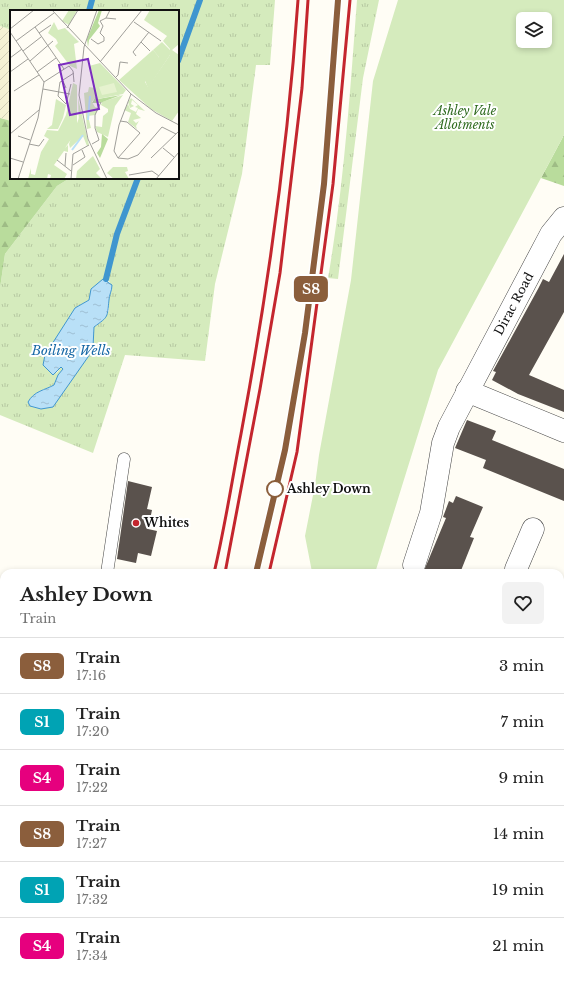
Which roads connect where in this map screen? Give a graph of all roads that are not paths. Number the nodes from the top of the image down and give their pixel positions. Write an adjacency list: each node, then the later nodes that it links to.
1 (564, 218): 2 (street, Dirac Road)
2 (467, 391): 3 (street); 6 (street, Dirac Road)
3 (564, 431)
4 (124, 459): 7 (lane)
5 (533, 529): 8 (street)
6 (414, 565)
7 (108, 569)
8 (516, 569)

